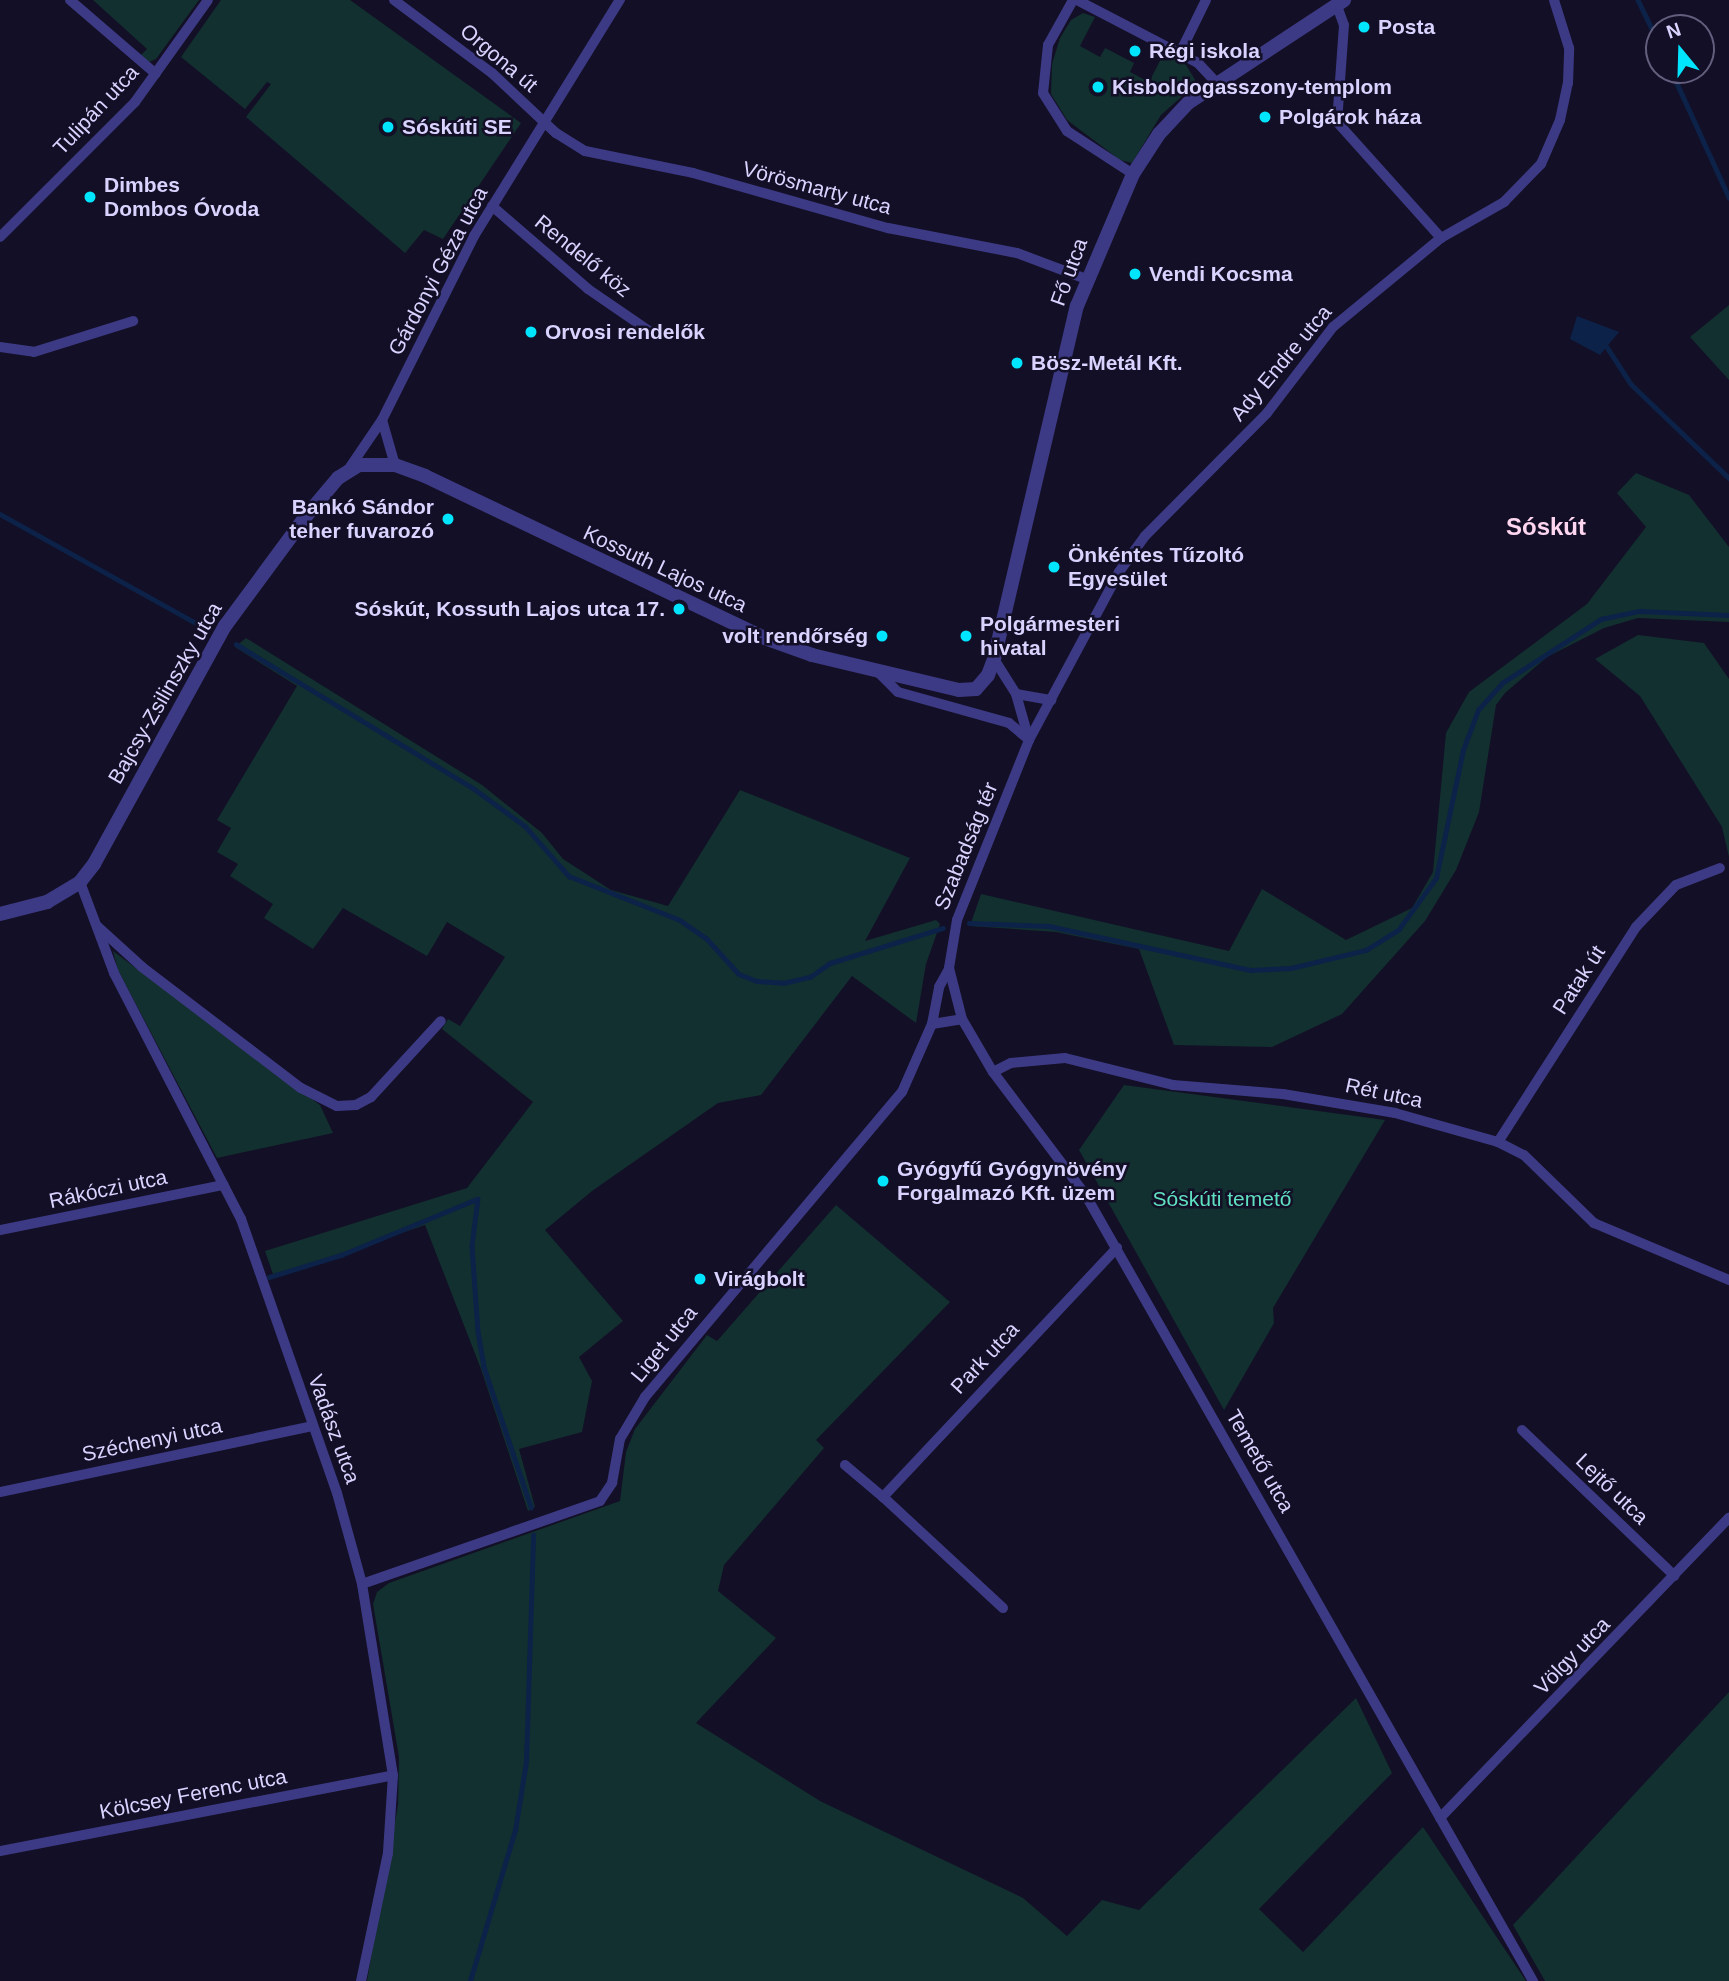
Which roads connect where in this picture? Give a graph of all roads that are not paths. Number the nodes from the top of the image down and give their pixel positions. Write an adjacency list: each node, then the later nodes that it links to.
1 (70, 0): 10 (street)
2 (208, 0): 10 (street, Tulipán utca)
3 (394, 0): 12 (street, Orgona út)
4 (620, 0): 12 (street, Gárdonyi Géza utca)
5 (1075, 0): 9 (street); 13 (street)
6 (1206, 0): 9 (street)
7 (1554, 0): 16 (street, Ady Endre utca)
8 (1340, 3): 11 (street, Fő utca); 16 (street)
9 (1180, 53): 11 (street)
10 (156, 74): 15 (street, Tulipán utca)
11 (1216, 82): 13 (street, Fő utca)
12 (545, 122): 14 (street, Gárdonyi Géza utca); 17 (street, Vörösmarty utca)
13 (1133, 174): 17 (street, Fő utca)
14 (492, 206): 19 (street, Rendelő köz); 21 (street, Gárdonyi Géza utca)
15 (0, 237)
16 (1441, 238): 27 (street, Ady Endre utca)
17 (1086, 279): 24 (street, Fő utca)
18 (133, 321): 20 (street)
19 (652, 333)
20 (0, 346)
21 (382, 420): 22 (street); 23 (street, Gárdonyi Géza utca)
22 (395, 465): 23 (street); 25 (street, Kossuth Lajos utca)
23 (348, 470): 30 (street, Bajcsy-Zsilinszky utca)
24 (993, 659): 25 (street, Kossuth Lajos utca); 26 (street)
25 (876, 670): 28 (street)
26 (1016, 694): 27 (street); 28 (street)
27 (1051, 699): 28 (street, Ady Endre utca)
28 (1029, 740): 33 (street, Szabadság tér)
29 (1720, 867): 38 (street, Patak út)
30 (80, 882): 31 (street, Bajcsy-Zsilinszky utca); 32 (street, Vadász utca)
31 (0, 914)
32 (95, 925): 35 (street, Vadász utca); 39 (street, Vadász utca)
33 (949, 968): 34 (street, Temető utca); 36 (street, Liget utca)
34 (961, 1019): 36 (street); 37 (street, Temető utca)
35 (441, 1021)
36 (932, 1024): 50 (street, Liget utca)
37 (993, 1072): 38 (street, Rét utca); 41 (street, Temető utca)
38 (1497, 1142): 42 (street, Rét utca)
39 (224, 1185): 40 (street, Rákóczi utca); 43 (street, Vadász utca)
40 (0, 1230)
41 (1117, 1248): 47 (street, Park utca); 53 (street, Temető utca)
42 (1729, 1280)
43 (312, 1426): 46 (street, Széchenyi utca); 50 (street, Vadász utca)
44 (1522, 1430): 49 (street, Lejtő utca)
45 (845, 1465): 47 (street)
46 (0, 1492)
47 (883, 1497): 51 (street)
48 (1729, 1518): 49 (street, Völgy utca)
49 (1675, 1576): 53 (street, Völgy utca)
50 (362, 1584): 52 (street, Vadász utca)
51 (1003, 1608)
52 (393, 1775): 54 (street, Kölcsey Ferenc utca); 55 (street, Vadász utca)
53 (1440, 1818): 56 (street, Temető utca)
54 (0, 1851)
55 (361, 1981)
56 (1533, 1981)

